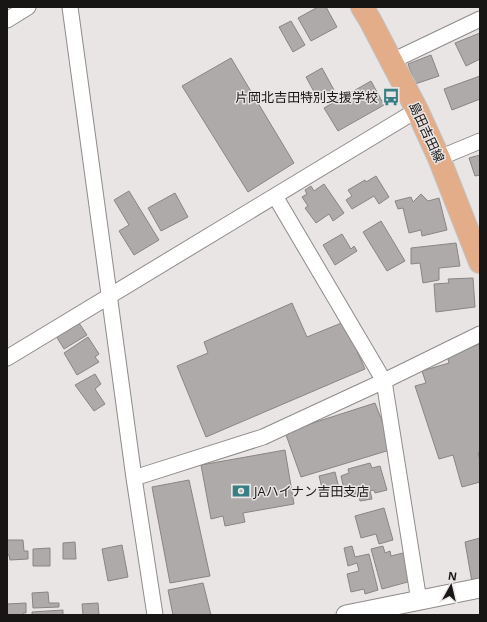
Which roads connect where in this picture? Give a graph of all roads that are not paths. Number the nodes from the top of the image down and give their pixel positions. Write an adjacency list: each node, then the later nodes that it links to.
1 (28, 7): 5 (street)
2 (70, 7): 12 (street)
3 (362, 7): 6 (main road, 島田吉田線)
4 (480, 19): 6 (street)
5 (7, 20)
6 (392, 61): 7 (main road, 島田吉田線)
7 (417, 110): 9 (main road, 島田吉田線); 10 (street)
8 (480, 141): 9 (street)
9 (439, 158): 11 (main road, 島田吉田線)
10 (275, 196): 12 (street); 15 (street)
11 (480, 262)
12 (109, 296): 14 (street); 16 (street)
13 (480, 334): 15 (street)
14 (7, 358)
15 (384, 381): 16 (street); 18 (street)
16 (134, 478): 19 (street)
17 (480, 588): 18 (street)
18 (419, 601): 20 (street)
19 (155, 615)
20 (346, 615)

